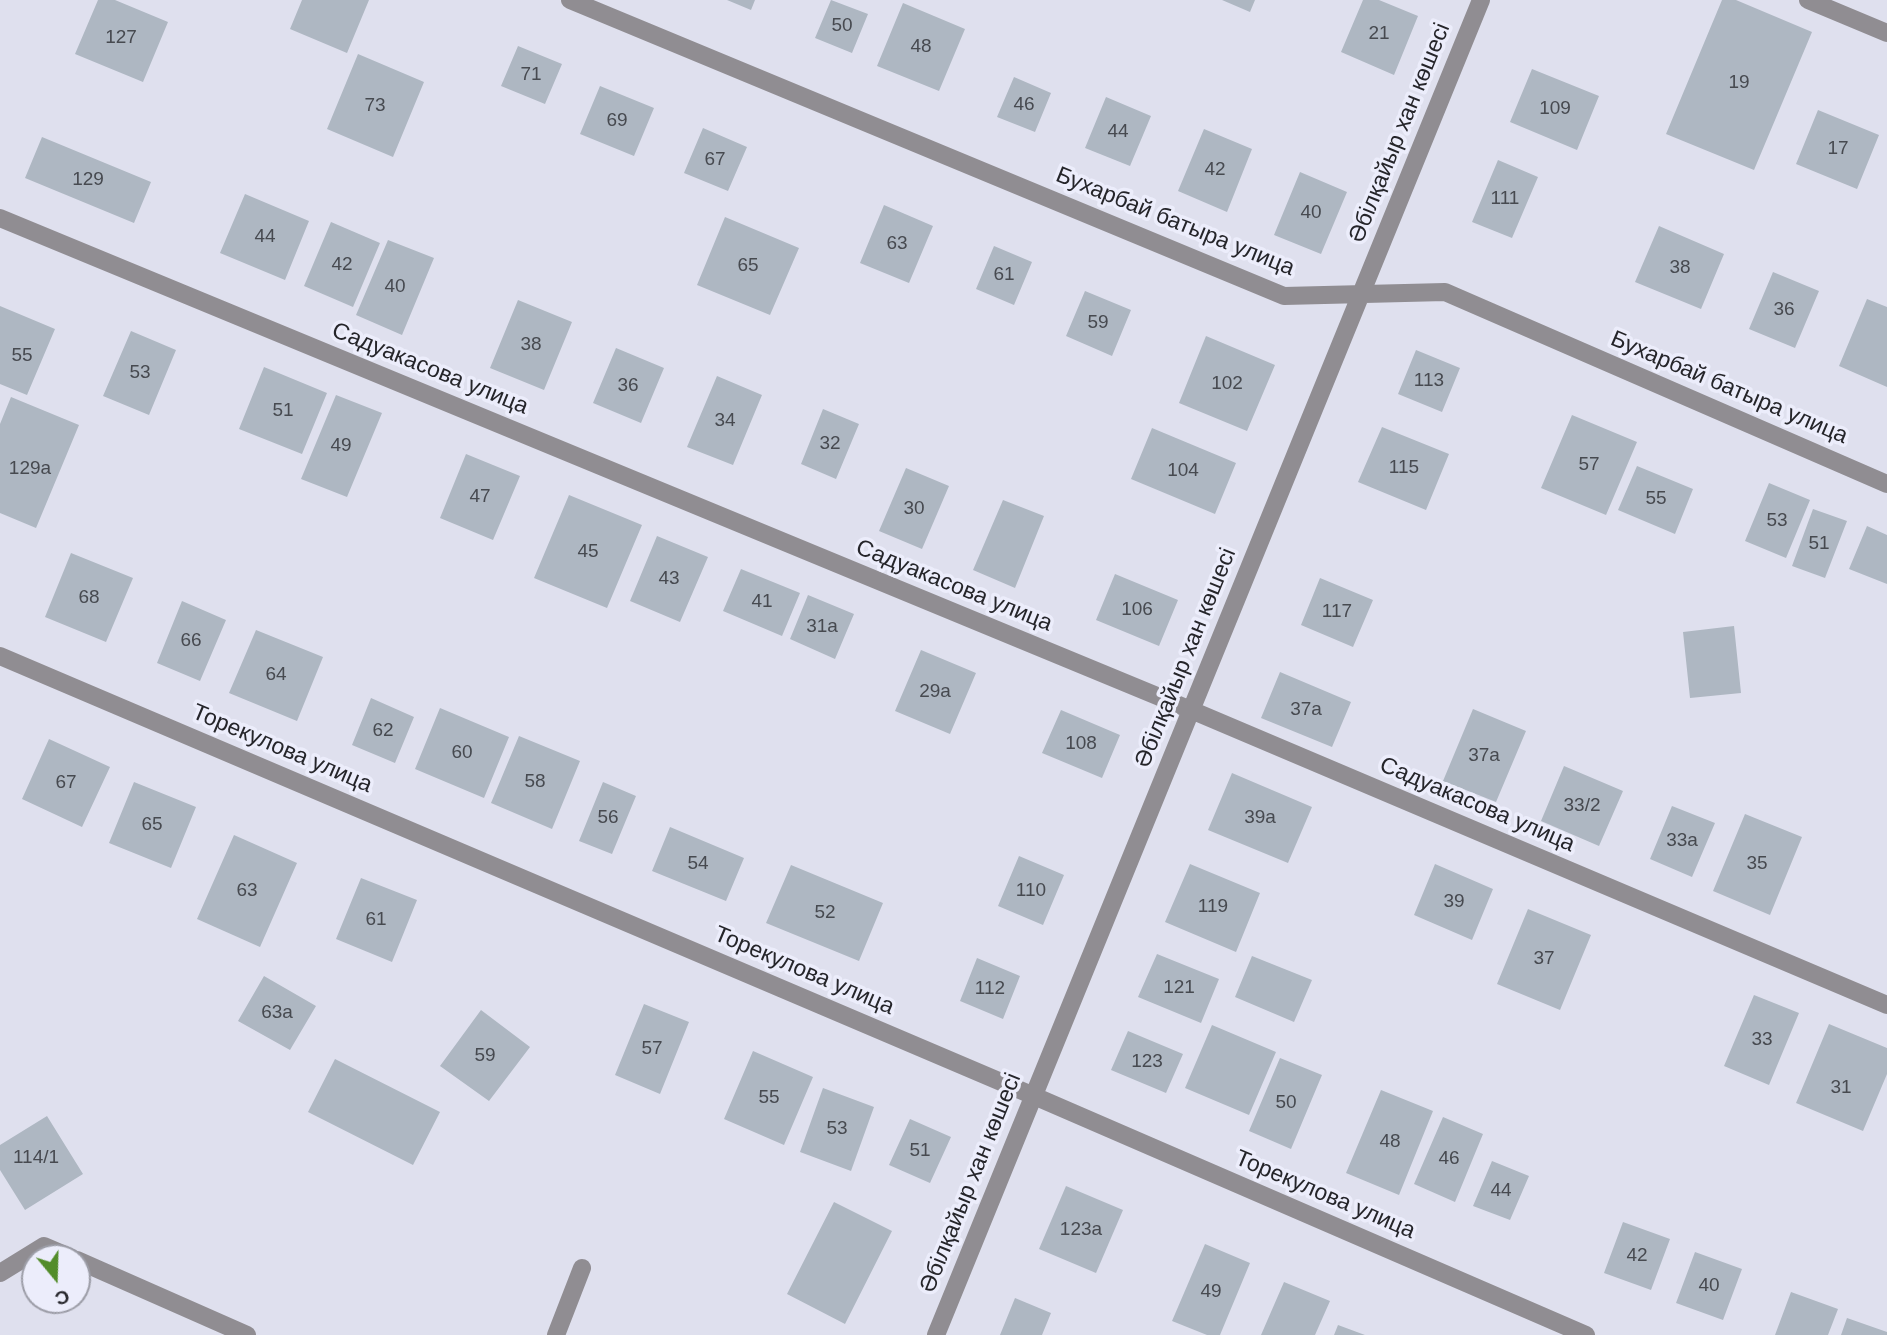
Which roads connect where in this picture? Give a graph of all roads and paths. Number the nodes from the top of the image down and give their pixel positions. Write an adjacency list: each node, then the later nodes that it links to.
1 (570, 0): 6 (street, Бухарбай батыра улица)
2 (1481, 0): 6 (street, Әбілқайыр хан көшесі)
3 (1808, 0): 4 (street)
4 (1887, 33)
5 (0, 218): 9 (street, Садуакасова улица)
6 (1362, 293): 7 (street, Бухарбай батыра улица); 9 (street, Әбілқайыр хан көшесі)
7 (1887, 484)
8 (0, 656): 11 (street, Торекулова улица)
9 (1191, 710): 10 (street, Садуакасова улица); 11 (street, Әбілқайыр хан көшесі)
10 (1887, 1005)
11 (1034, 1096): 18 (street, Әбілқайыр хан көшесі); 19 (street, Торекулова улица)
12 (21, 1260): 15 (street)
13 (91, 1266): 16 (street)
14 (582, 1268): 17 (street)
15 (0, 1273)
16 (247, 1335)
17 (556, 1335)
18 (936, 1335)
19 (1586, 1335)

